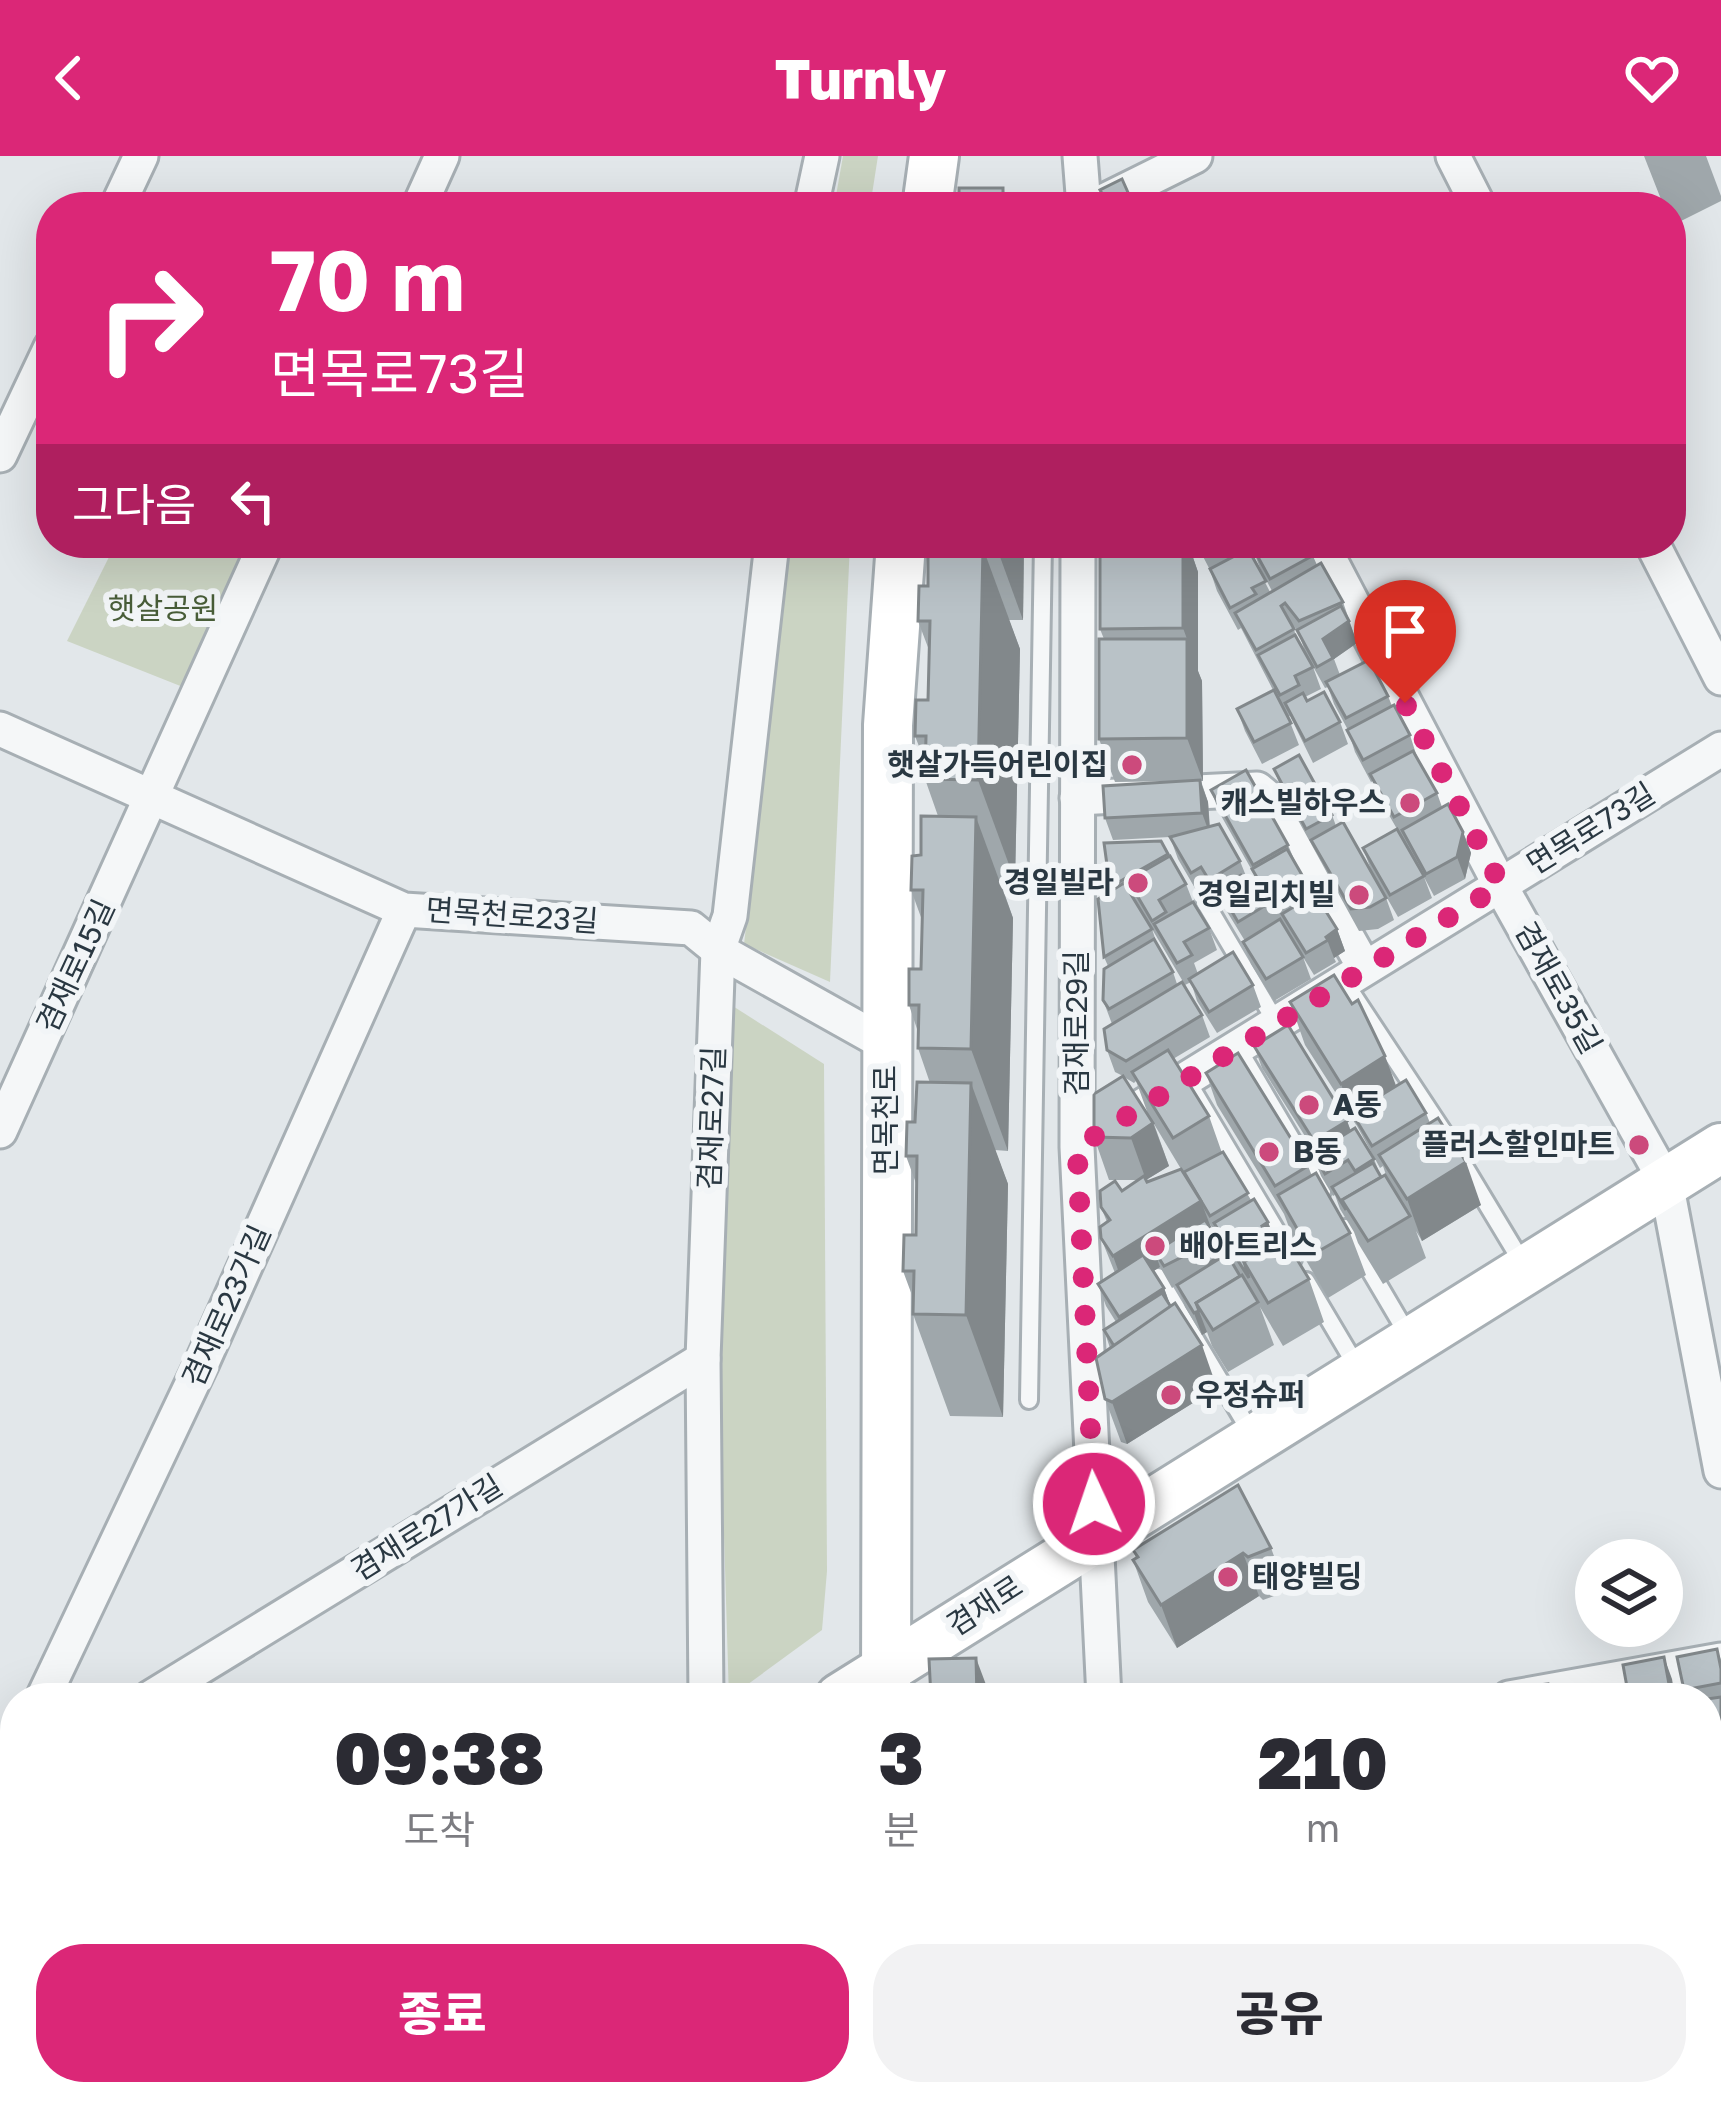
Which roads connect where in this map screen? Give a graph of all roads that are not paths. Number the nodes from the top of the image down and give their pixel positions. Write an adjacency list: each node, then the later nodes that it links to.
1 (141, 156): 8 (street)
2 (442, 156): 9 (street)
3 (822, 156): 10 (street)
4 (934, 156): 11 (main road)
5 (1080, 156): 12 (street)
6 (1195, 156): 13 (street)
7 (1453, 156): 14 (street)
8 (124, 192)
9 (425, 192)
10 (815, 192)
11 (930, 192)
12 (1086, 192)
13 (1147, 192)
14 (1471, 192)
15 (36, 379): 16 (street)
16 (0, 455)
17 (259, 558): 30 (street, 겸재로15길)
18 (770, 558): 34 (street, 겸재로27길)
19 (900, 558): 37 (main road, 면목천로)
20 (1043, 558): 24 (lane)
21 (1078, 558): 25 (street, 겸재로29길)
22 (1324, 558): 31 (street, 겸재로35길)
23 (1660, 558): 26 (street)
24 (1042, 626): 25 (lane); 51 (lane)
25 (1077, 627): 29 (street, 겸재로29길)
26 (1721, 678)
27 (0, 729): 30 (street, 면목천로23길)
28 (1721, 749): 31 (street, 면목로73길)
29 (1077, 798): 35 (street); 41 (street, 겸재로29길)
30 (151, 800): 33 (street, 면목천로23길); 40 (street, 겸재로15길)
31 (1501, 885): 35 (street, 면목로73길); 43 (street, 겸재로35길)
32 (1204, 902): 36 (lane)
33 (404, 910): 34 (street, 면목천로23길); 57 (street, 겸재로23가길)
34 (718, 950): 37 (street, 면목천로23길); 49 (street, 겸재로27길)
35 (1354, 974): 36 (street, 면목로73길); 46 (lane)
36 (1276, 1022): 38 (street, 면목로73길)
37 (886, 1044): 60 (main road, 면목천로)
38 (1237, 1047): 39 (street, 면목로73길); 44 (lane)
39 (1186, 1079): 41 (street, 면목로73길); 50 (lane)
40 (0, 1131)
41 (1077, 1147): 55 (street, 겸재로29길)
42 (1721, 1148): 43 (main road, 겸재로)
43 (1666, 1181): 46 (main road, 겸재로); 52 (street, 겸재로35길)
44 (1328, 1200)
45 (1339, 1219): 48 (lane)
46 (1526, 1269): 48 (main road, 겸재로)
47 (1158, 1277): 53 (lane)
48 (1411, 1340): 50 (main road, 겸재로)
49 (703, 1359): 58 (street, 겸재로27가길); 59 (street, 겸재로27길)
50 (1360, 1372): 53 (main road, 겸재로)
51 (1029, 1400)
52 (1717, 1421): 54 (street, 겸재로35길)
53 (1253, 1438): 55 (main road, 겸재로)
54 (1721, 1471)
55 (1095, 1535): 61 (main road, 겸재로); 62 (street, 겸재로29길)
56 (1721, 1660): 63 (street)
57 (50, 1683)
58 (174, 1683)
59 (706, 1683)
60 (885, 1683)
61 (886, 1683)
62 (1103, 1683)
63 (1680, 1683)

